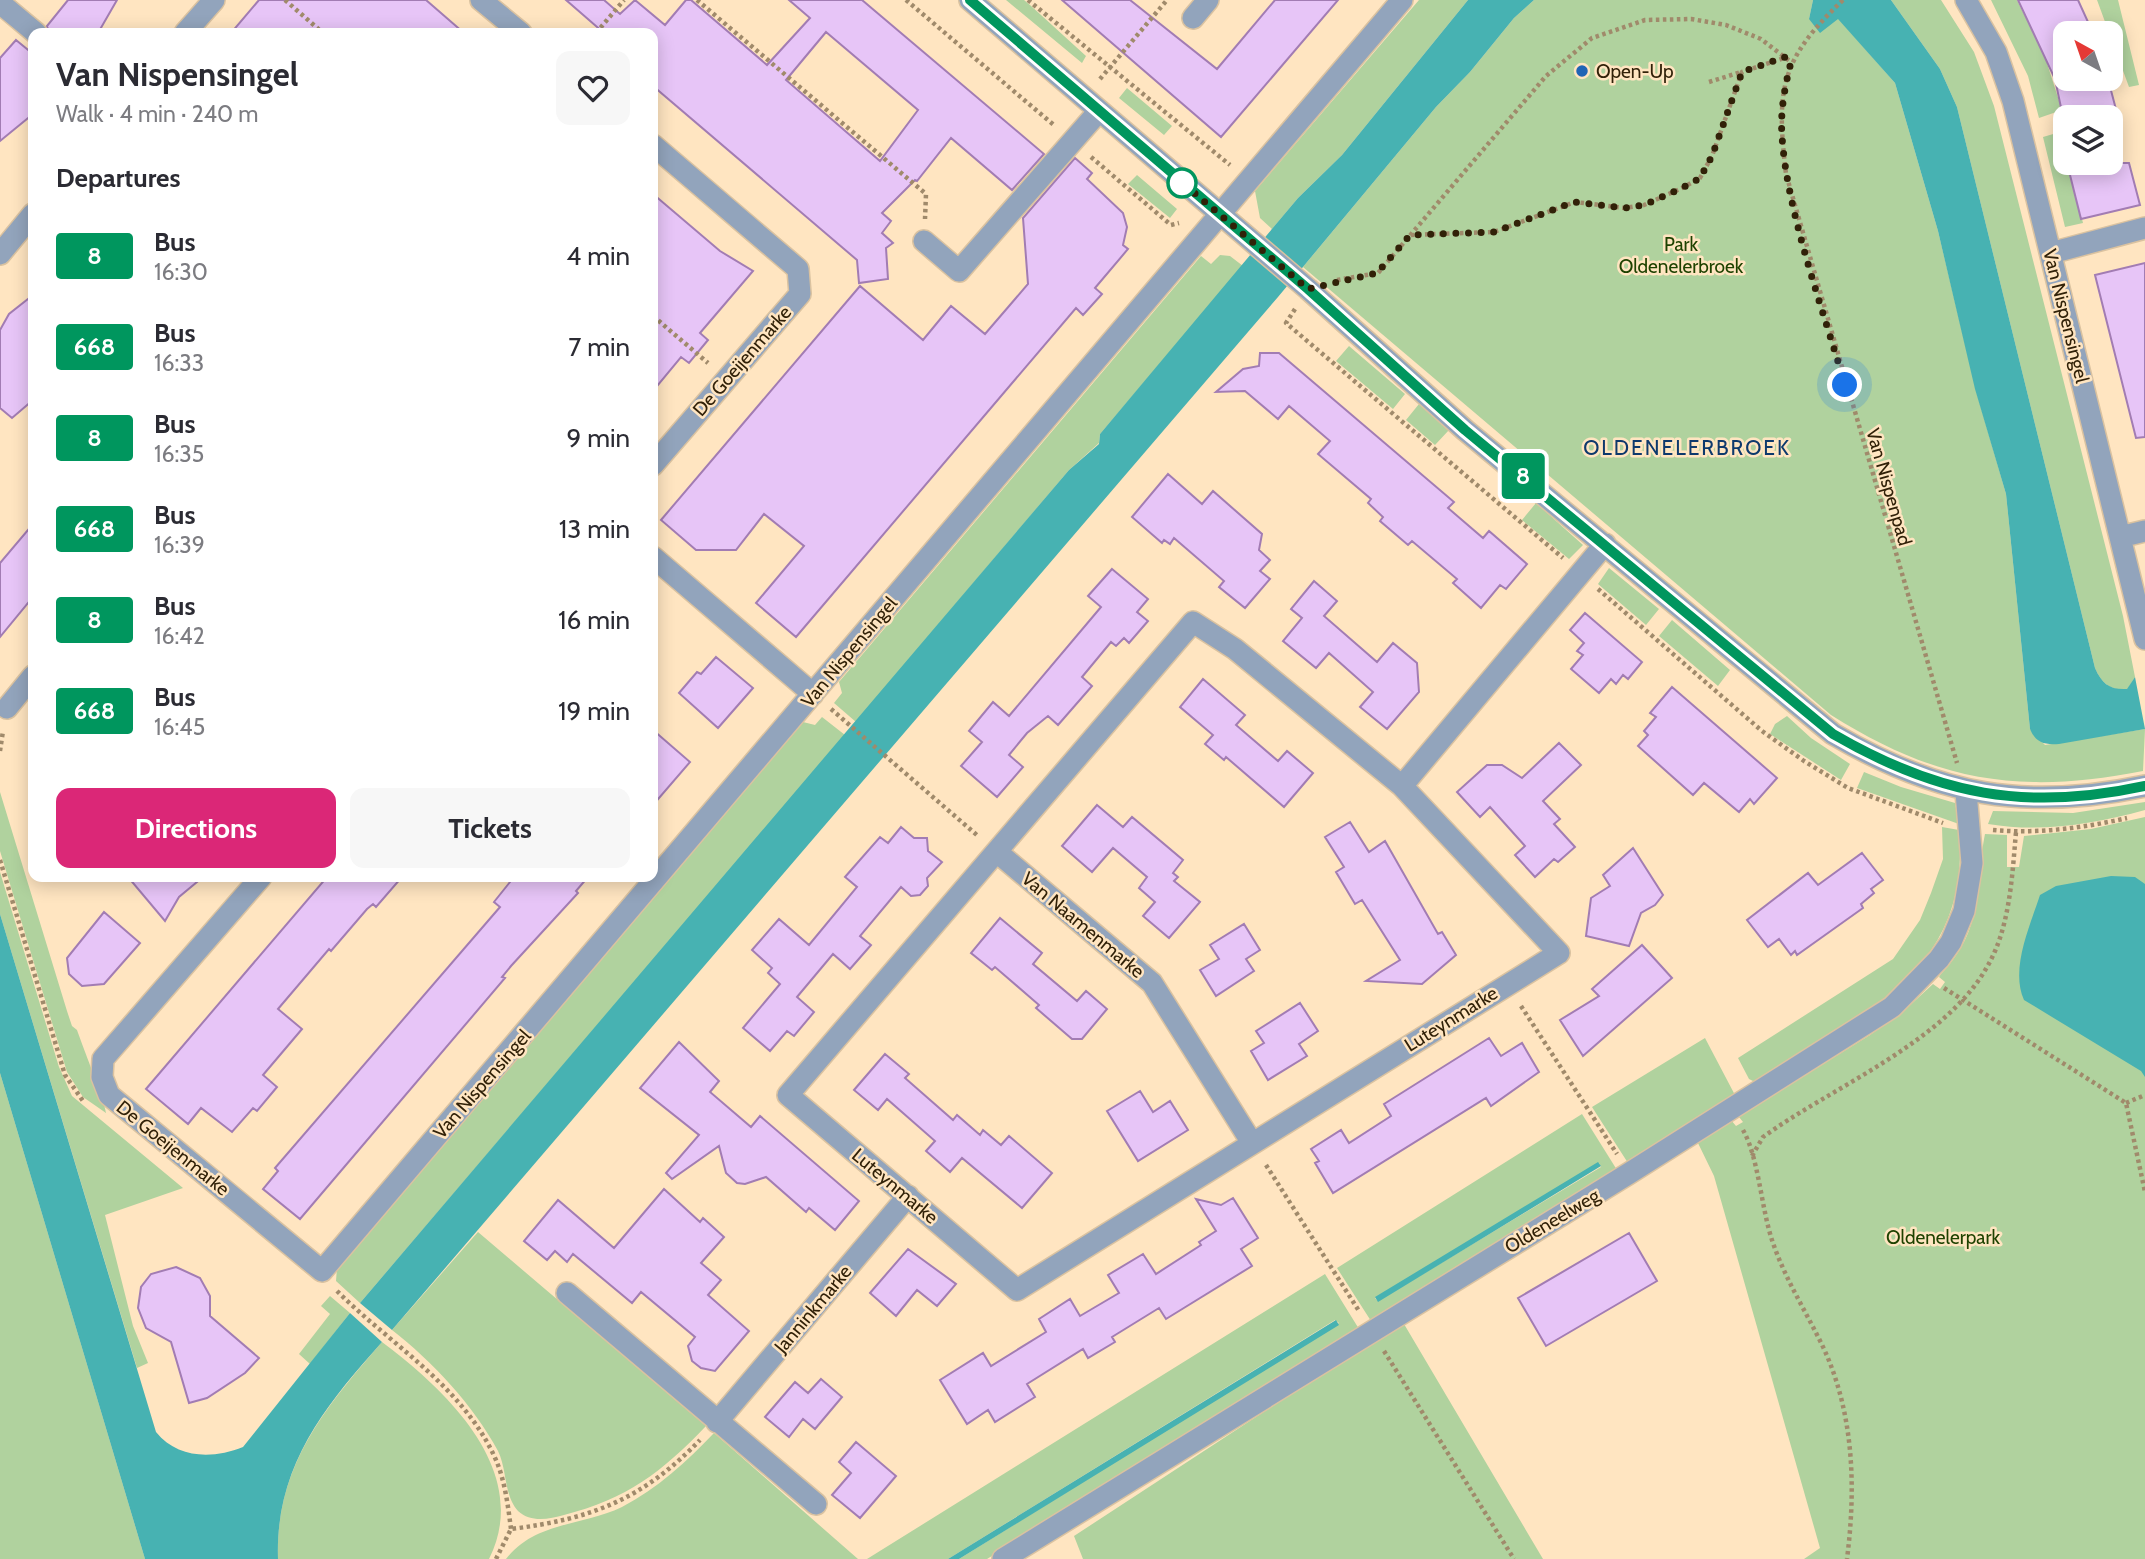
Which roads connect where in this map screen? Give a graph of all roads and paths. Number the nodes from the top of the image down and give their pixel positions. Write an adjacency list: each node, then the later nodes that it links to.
1 (214, 0): 16 (street)
2 (285, 0): 17 (path)
3 (481, 0): 18 (street)
4 (624, 0): 19 (path)
5 (697, 0): 31 (path)
6 (970, 0): 25 (street)
7 (1028, 0): 22 (path)
8 (1167, 0): 22 (path)
9 (1208, 0): 14 (street)
10 (1402, 0): 27 (street, Van Nispensingel)
11 (1843, 0): 21 (path, Van Nispenpad)
12 (1966, 0): 32 (street, Van Nispensingel)
13 (0, 3): 15 (street)
14 (1193, 18)
15 (30, 28)
16 (189, 28)
17 (317, 28)
18 (515, 28)
19 (600, 28)
20 (1785, 57): 21 (path); 23 (path); 30 (path)
21 (1791, 62): 49 (path, Van Nispenpad)
22 (1111, 68): 25 (path); 27 (path)
23 (1742, 72): 24 (path); 30 (path)
24 (1709, 82)
25 (1091, 104): 27 (street); 31 (street)
26 (658, 149): 36 (street, De Goeijenmarke)
27 (1220, 215): 34 (street); 44 (street, Van Nispensingel)
28 (28, 220): 33 (street)
29 (2145, 228): 32 (street)
30 (1410, 235): 34 (path)
31 (924, 241)
32 (2051, 253): 39 (street, Van Nispensingel)
33 (0, 254)
34 (1308, 289): 40 (street)
35 (658, 320): 36 (path)
36 (727, 379): 37 (street, De Goeijenmarke)
37 (658, 459)
38 (2145, 531): 39 (street)
39 (2120, 537): 42 (street, Van Nispensingel)
40 (1605, 544): 47 (street); 49 (street)
41 (658, 561): 44 (street)
42 (2145, 639)
43 (28, 682): 45 (street)
44 (813, 694): 53 (street, Van Nispensingel)
45 (7, 708)
46 (838, 716): 52 (path)
47 (1402, 786): 52 (street, Luteynmarke); 57 (street, Luteynmarke)
48 (2145, 786): 49 (street)
49 (1966, 792): 51 (street, Oldeneelweg)
50 (2133, 816): 51 (path)
51 (1971, 828): 56 (street, Oldeneelweg)
52 (997, 852): 61 (street, Van Naamenmarke); 64 (street, Luteynmarke)
53 (658, 876)
54 (257, 882): 65 (street, De Goeijenmarke)
55 (653, 882): 65 (street, Van Nispensingel)
56 (1926, 975): 59 (path); 60 (street, Oldeneelweg)
57 (1507, 985): 61 (street, Luteynmarke); 62 (path)
58 (2145, 1095): 59 (path)
59 (2126, 1104): 63 (path)
60 (1733, 1109): 62 (street, Oldeneelweg); 75 (path)
61 (1252, 1143): 64 (street, Luteynmarke); 68 (path)
62 (1628, 1174): 68 (street, Oldeneelweg)
63 (2145, 1192)
64 (908, 1196): 69 (street, Janninkmarke)
65 (322, 1271)
66 (338, 1293): 71 (path)
67 (567, 1293): 69 (street)
68 (1372, 1331): 73 (street, Oldeneelweg); 74 (path)
69 (718, 1422): 70 (street); 71 (path)
70 (816, 1504)
71 (511, 1529): 72 (path)
72 (496, 1559)
73 (1003, 1559)
74 (1514, 1559)
75 (1847, 1559)

